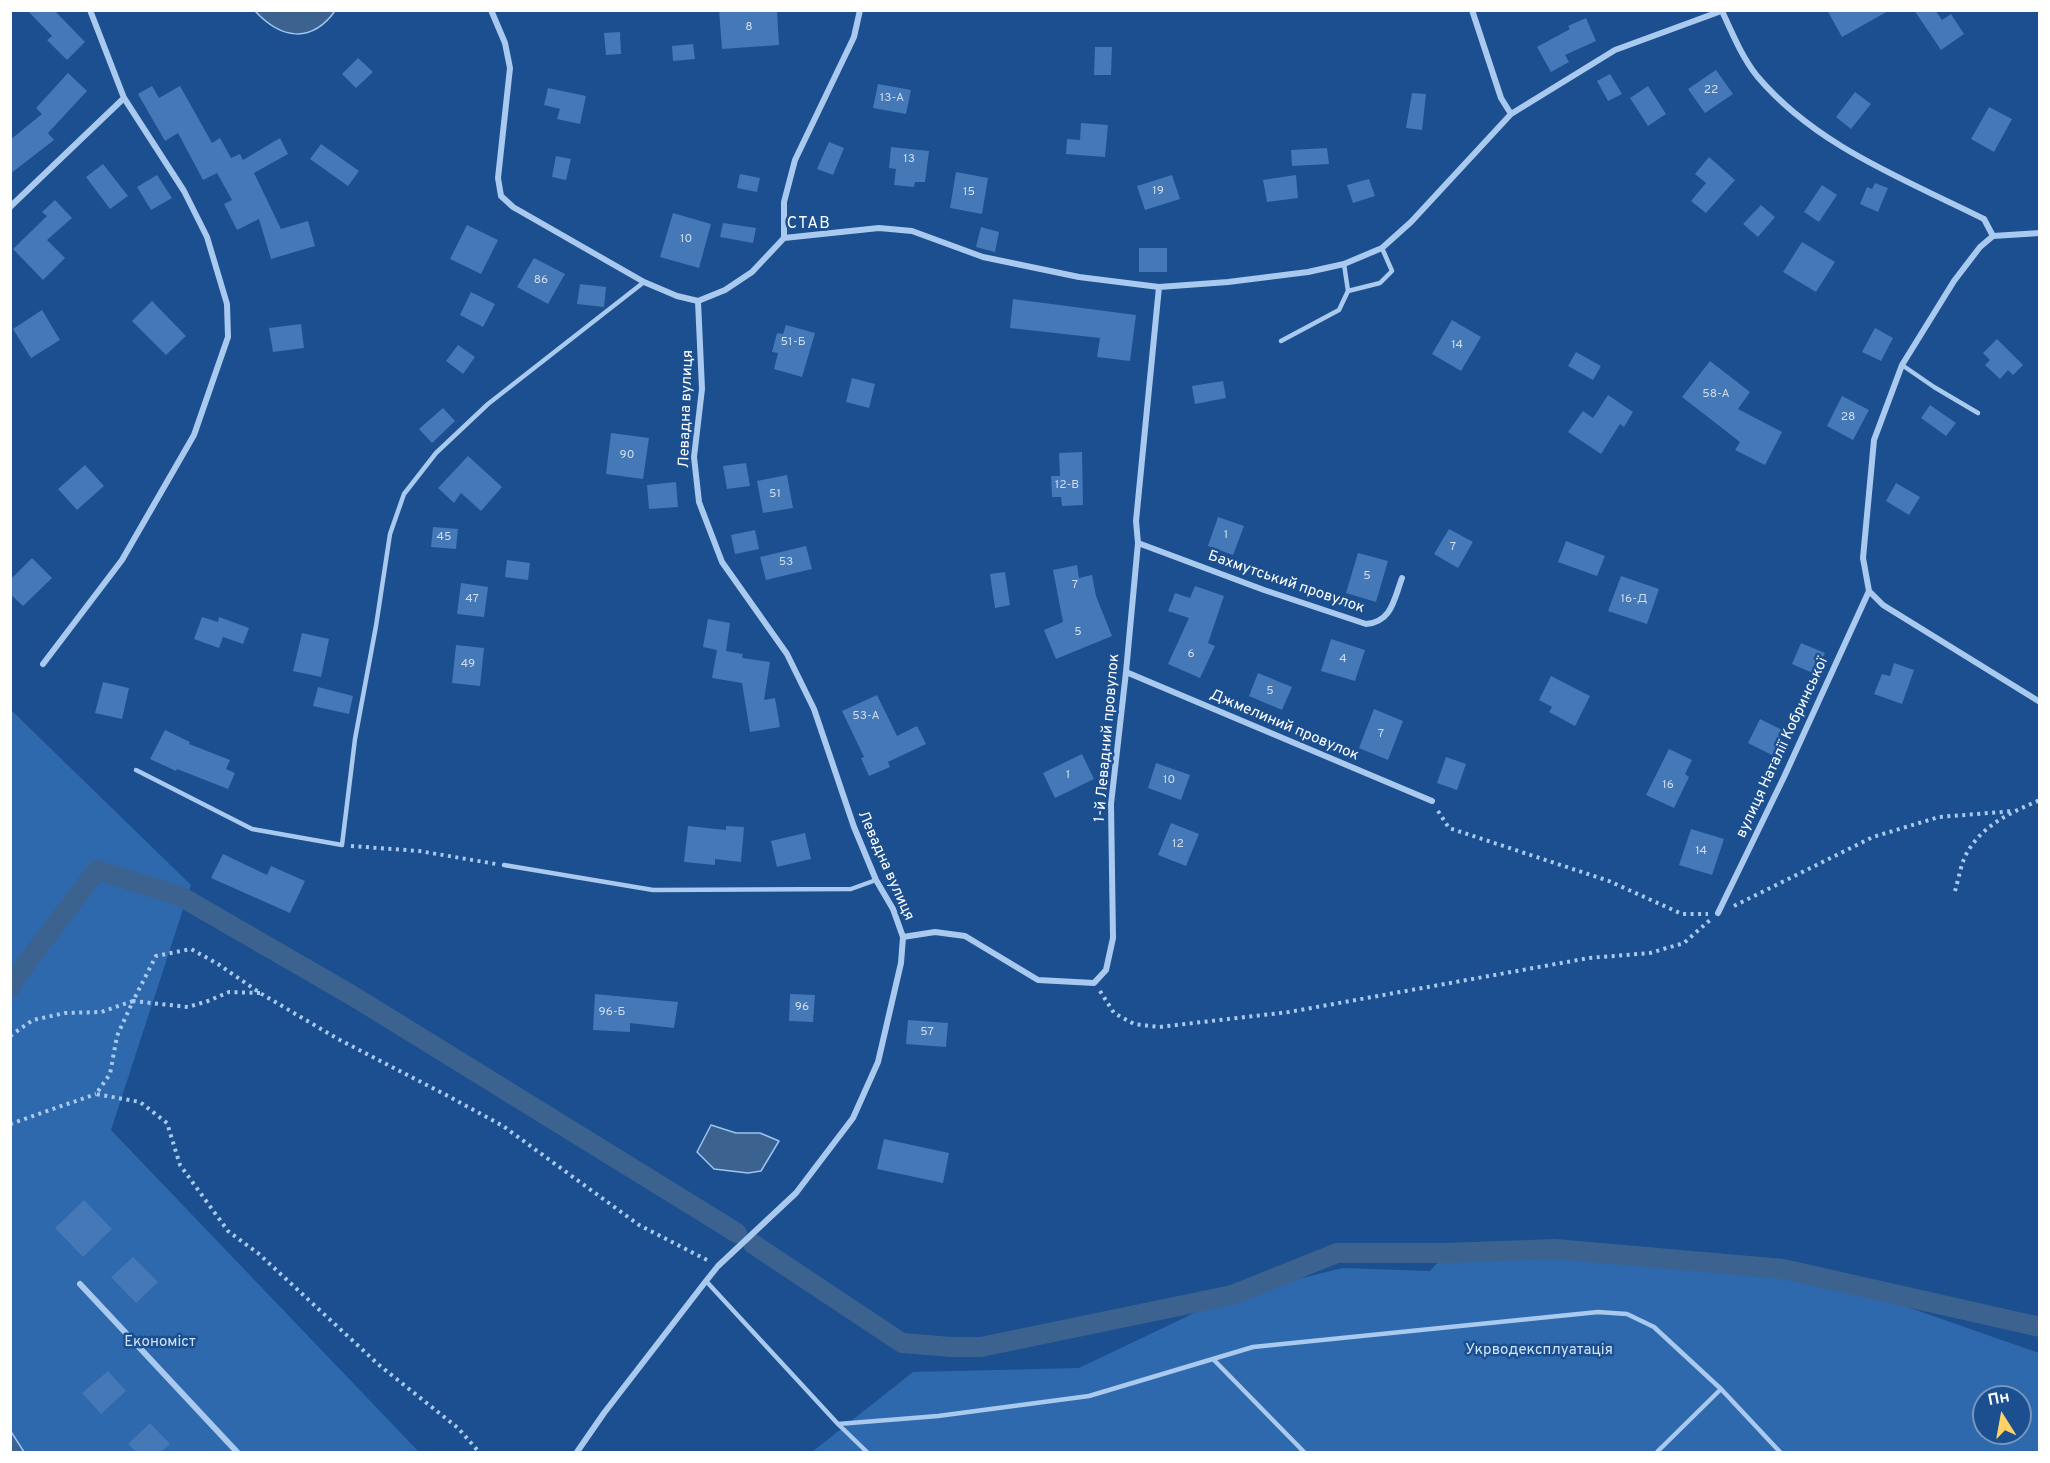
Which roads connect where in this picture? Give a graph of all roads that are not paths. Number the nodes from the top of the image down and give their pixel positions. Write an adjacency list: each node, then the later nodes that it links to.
1 (90, 10): 6 (street)
2 (491, 10): 14 (street)
3 (860, 10): 11 (street)
4 (1472, 10): 7 (street)
5 (1723, 11): 7 (street); 10 (street)
6 (124, 98): 8 (street); 24 (street)
7 (1511, 114): 12 (street)
8 (10, 207)
9 (2040, 233): 10 (street)
10 (1994, 237): 19 (street)
11 (784, 238): 15 (street); 17 (street)
12 (1382, 249): 13 (street); 16 (lane)
13 (1344, 264): 15 (street); 16 (lane)
14 (644, 282): 17 (street); 27 (lane)
15 (1159, 287): 21 (street, 1-й Левадний провулок)
16 (1348, 291): 18 (lane)
17 (698, 301): 30 (street, Левадна вулиця)
18 (1281, 341)
19 (1902, 365): 20 (lane); 23 (street)
20 (1978, 413)
21 (1138, 543): 22 (street, Бахмутський провулок); 25 (street, 1-й Левадний провулок)
22 (1402, 578)
23 (1869, 591): 26 (street); 31 (street, вулиця Наталії Кобринської)
24 (43, 664)
25 (1126, 672): 28 (street, Джмелиний провулок); 32 (street, 1-й Левадний провулок)
26 (2040, 702)
27 (136, 770)
28 (1432, 801)
29 (504, 865): 30 (lane)
30 (876, 880): 32 (street, Левадна вулиця)
31 (1718, 914)
32 (903, 937): 33 (street, Левадна вулиця)
33 (706, 1281): 37 (lane); 39 (street, Левадна вулиця)
34 (80, 1284): 38 (street)
35 (1213, 1359): 36 (lane); 37 (lane); 41 (lane)
36 (1721, 1389): 42 (lane); 43 (lane)
37 (838, 1424): 40 (lane)
38 (237, 1452)
39 (577, 1452)
40 (867, 1452)
41 (1304, 1452)
42 (1657, 1452)
43 (1780, 1452)

